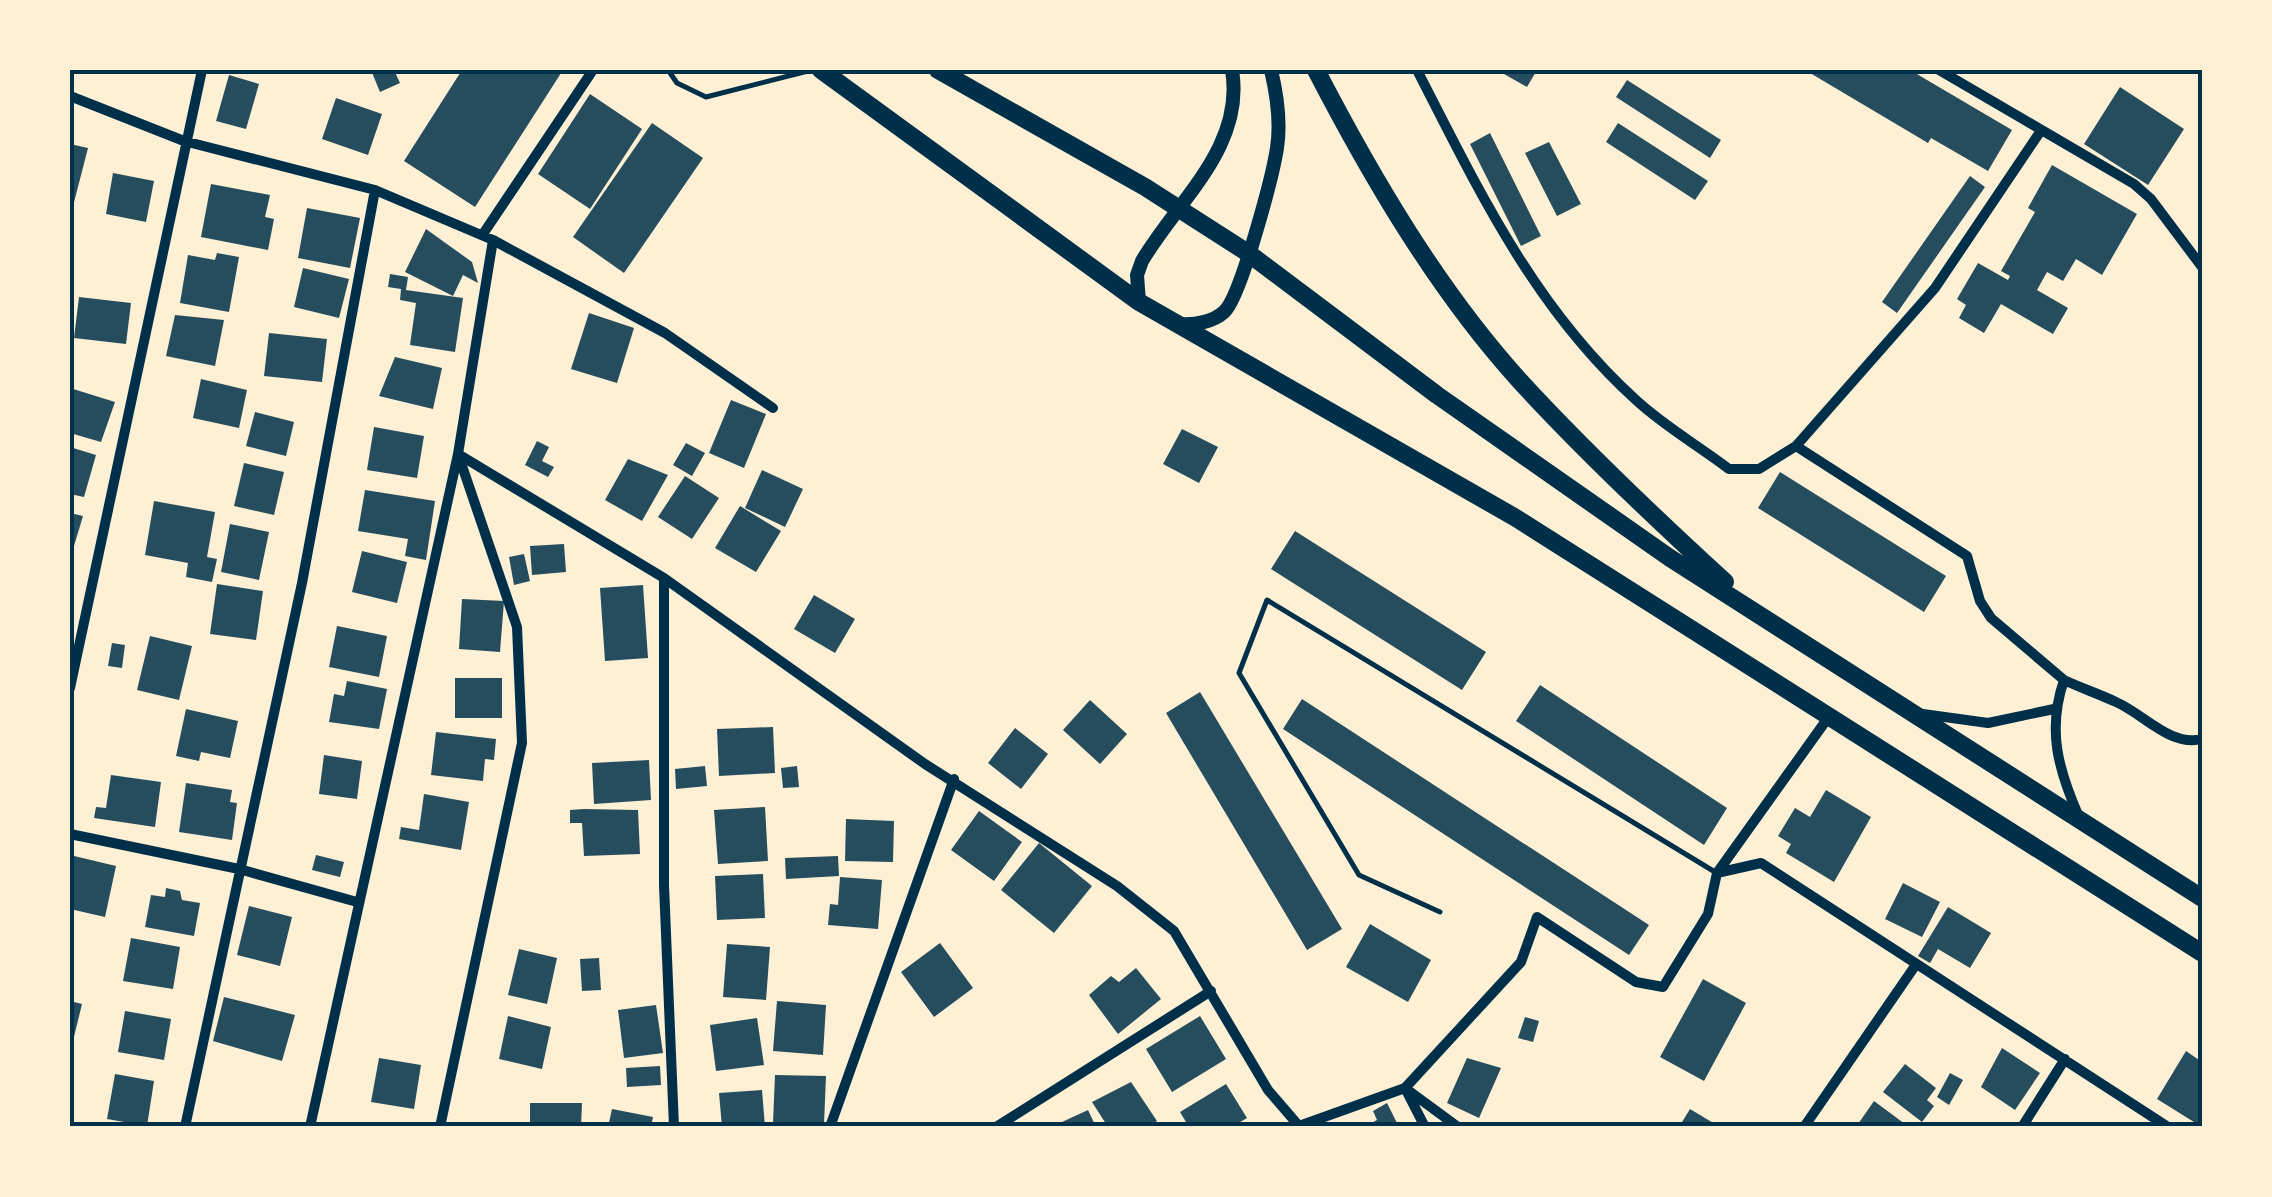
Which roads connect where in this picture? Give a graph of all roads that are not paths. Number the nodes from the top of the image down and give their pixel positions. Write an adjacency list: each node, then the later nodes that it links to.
1 (202, 70): 14 (street)
2 (593, 70): 17 (street)
3 (668, 70): 4 (lane)
4 (812, 70)
5 (821, 70): 20 (highway)
6 (938, 70): 16 (highway)
7 (1232, 70): 16 (main road)
8 (1271, 70): 18 (main road)
9 (1316, 70): 26 (highway)
10 (1417, 70): 23 (street)
11 (1938, 70): 13 (street)
12 (70, 96): 14 (street)
13 (2040, 132): 19 (street); 23 (street)
14 (184, 141): 15 (street); 28 (street)
15 (375, 190): 17 (street); 36 (street)
16 (1177, 207): 18 (highway); 20 (main road)
17 (488, 237): 22 (street); 24 (street)
18 (1248, 253): 21 (main road); 26 (highway)
19 (2202, 267)
20 (1139, 302): 21 (highway)
21 (1174, 324): 31 (highway)
22 (772, 408)
23 (1796, 446): 27 (street)
24 (458, 454): 25 (street); 39 (street); 48 (street)
25 (664, 578): 33 (street); 49 (street)
26 (1759, 613): 30 (highway)
27 (2064, 680): 29 (street); 32 (street)
28 (70, 688)
29 (2054, 709): 30 (street); 34 (street)
30 (1914, 712): 34 (highway)
31 (1830, 715): 37 (street); 41 (highway)
32 (2202, 739)
33 (954, 779): 43 (street); 50 (street)
34 (2080, 819): 38 (highway)
35 (70, 834): 36 (street)
36 (240, 869): 39 (street); 46 (street)
37 (1717, 873): 40 (lane); 42 (street); 45 (street)
38 (2202, 898)
39 (357, 902): 47 (street)
40 (1440, 912)
41 (2202, 953)
42 (1915, 966): 44 (street); 54 (street)
43 (1211, 991): 45 (street); 51 (street)
44 (2066, 1059): 55 (street); 56 (street)
45 (1405, 1088): 52 (street); 53 (street)
46 (185, 1127)
47 (310, 1127)
48 (440, 1127)
49 (674, 1127)
50 (830, 1127)
51 (996, 1127)
52 (1424, 1127)
53 (1458, 1127)
54 (1804, 1127)
55 (2022, 1127)
56 (2168, 1127)

